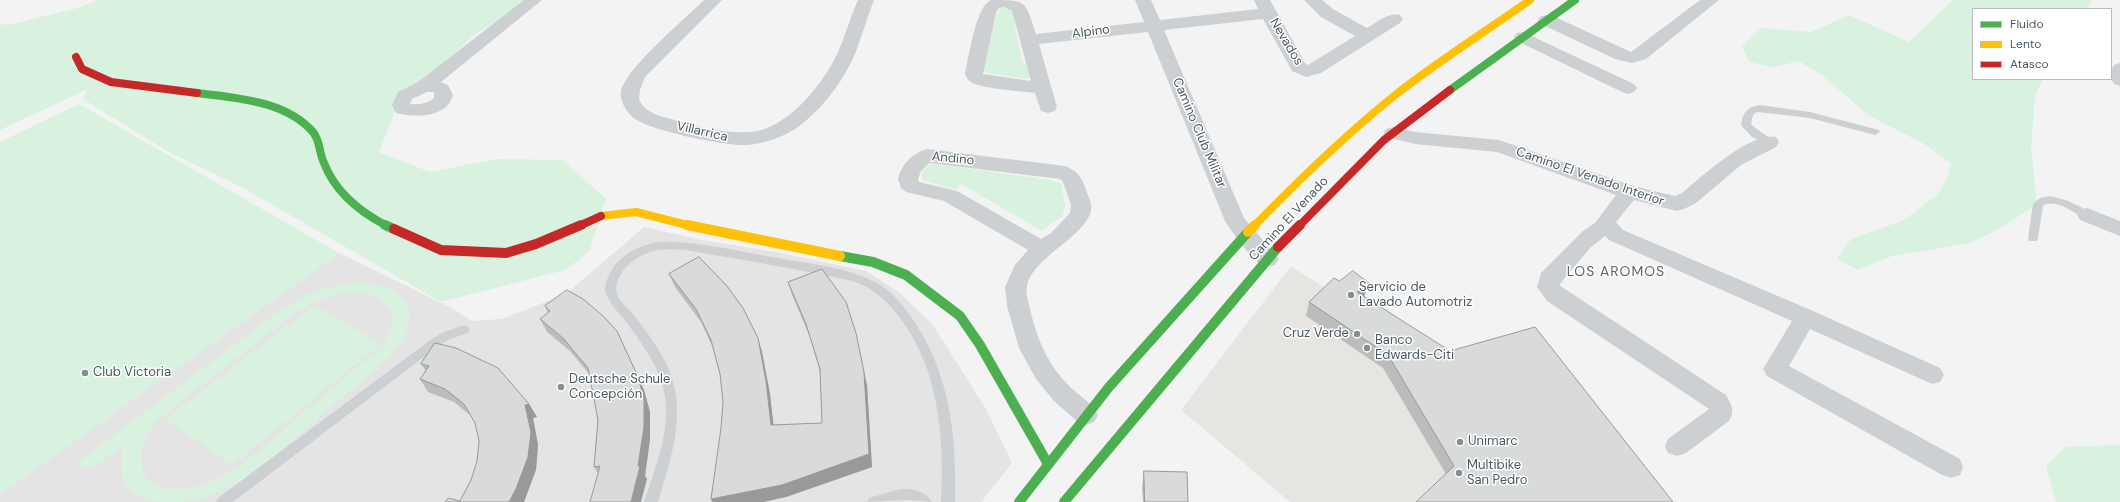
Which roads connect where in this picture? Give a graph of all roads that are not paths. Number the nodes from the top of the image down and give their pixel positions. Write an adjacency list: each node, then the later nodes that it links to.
1 (534, 0): 19 (street)
2 (714, 0): 3 (street, Villarrica)
3 (866, 0)
4 (1143, 0): 12 (street, Camino Club Militar)
5 (1312, 0): 13 (street)
6 (1530, 0): 30 (street, Camino El Venado)
7 (1575, 0): 11 (street, Camino El Venado)
8 (1711, 0): 11 (street)
9 (1265, 6): 12 (street, Nevados); 13 (street, Nevados)
10 (1394, 20): 13 (street, Nevados)
11 (1547, 20): 14 (street, Camino El Venado)
12 (1154, 26): 15 (street, Alpino); 30 (street, Camino Club Militar)
13 (1368, 36)
14 (1523, 37): 21 (street); 24 (street, Camino El Venado)
15 (1029, 40): 20 (street); 20 (street)
16 (76, 57): 39 (street)
17 (2120, 69): 18 (street)
18 (2120, 80)
19 (424, 86)
20 (1043, 88): 22 (street)
21 (1628, 88)
22 (1048, 107)
23 (1875, 132): 25 (lane)
24 (1393, 133): 26 (street, Camino El Venado Interior); 33 (street, Camino El Venado)
25 (1768, 142): 26 (street, Camino El Venado Interior)
26 (1629, 192): 28 (street)
27 (2087, 215): 29 (street); 31 (lane)
28 (1607, 226): 34 (street); 38 (street)
29 (2120, 229)
30 (1246, 235): 33 (street, Camino Club Militar); 37 (street, Camino El Venado)
31 (2033, 238)
32 (1042, 249): 32 (street, Andino); 37 (street, Andino)
33 (1268, 259): 47 (street, Camino El Venado)
34 (1805, 317): 36 (street); 40 (street)
35 (464, 330): 41 (lane)
36 (1932, 375)
37 (1086, 415): 39 (street, Camino El Venado)
38 (1677, 446)
39 (1048, 464): 46 (street, Camino El Venado)
40 (1950, 467)
41 (223, 502)
42 (651, 502): 45 (lane)
43 (874, 502): 44 (lane)
44 (925, 502)
45 (948, 502)
46 (1019, 502)
47 (1064, 502)

